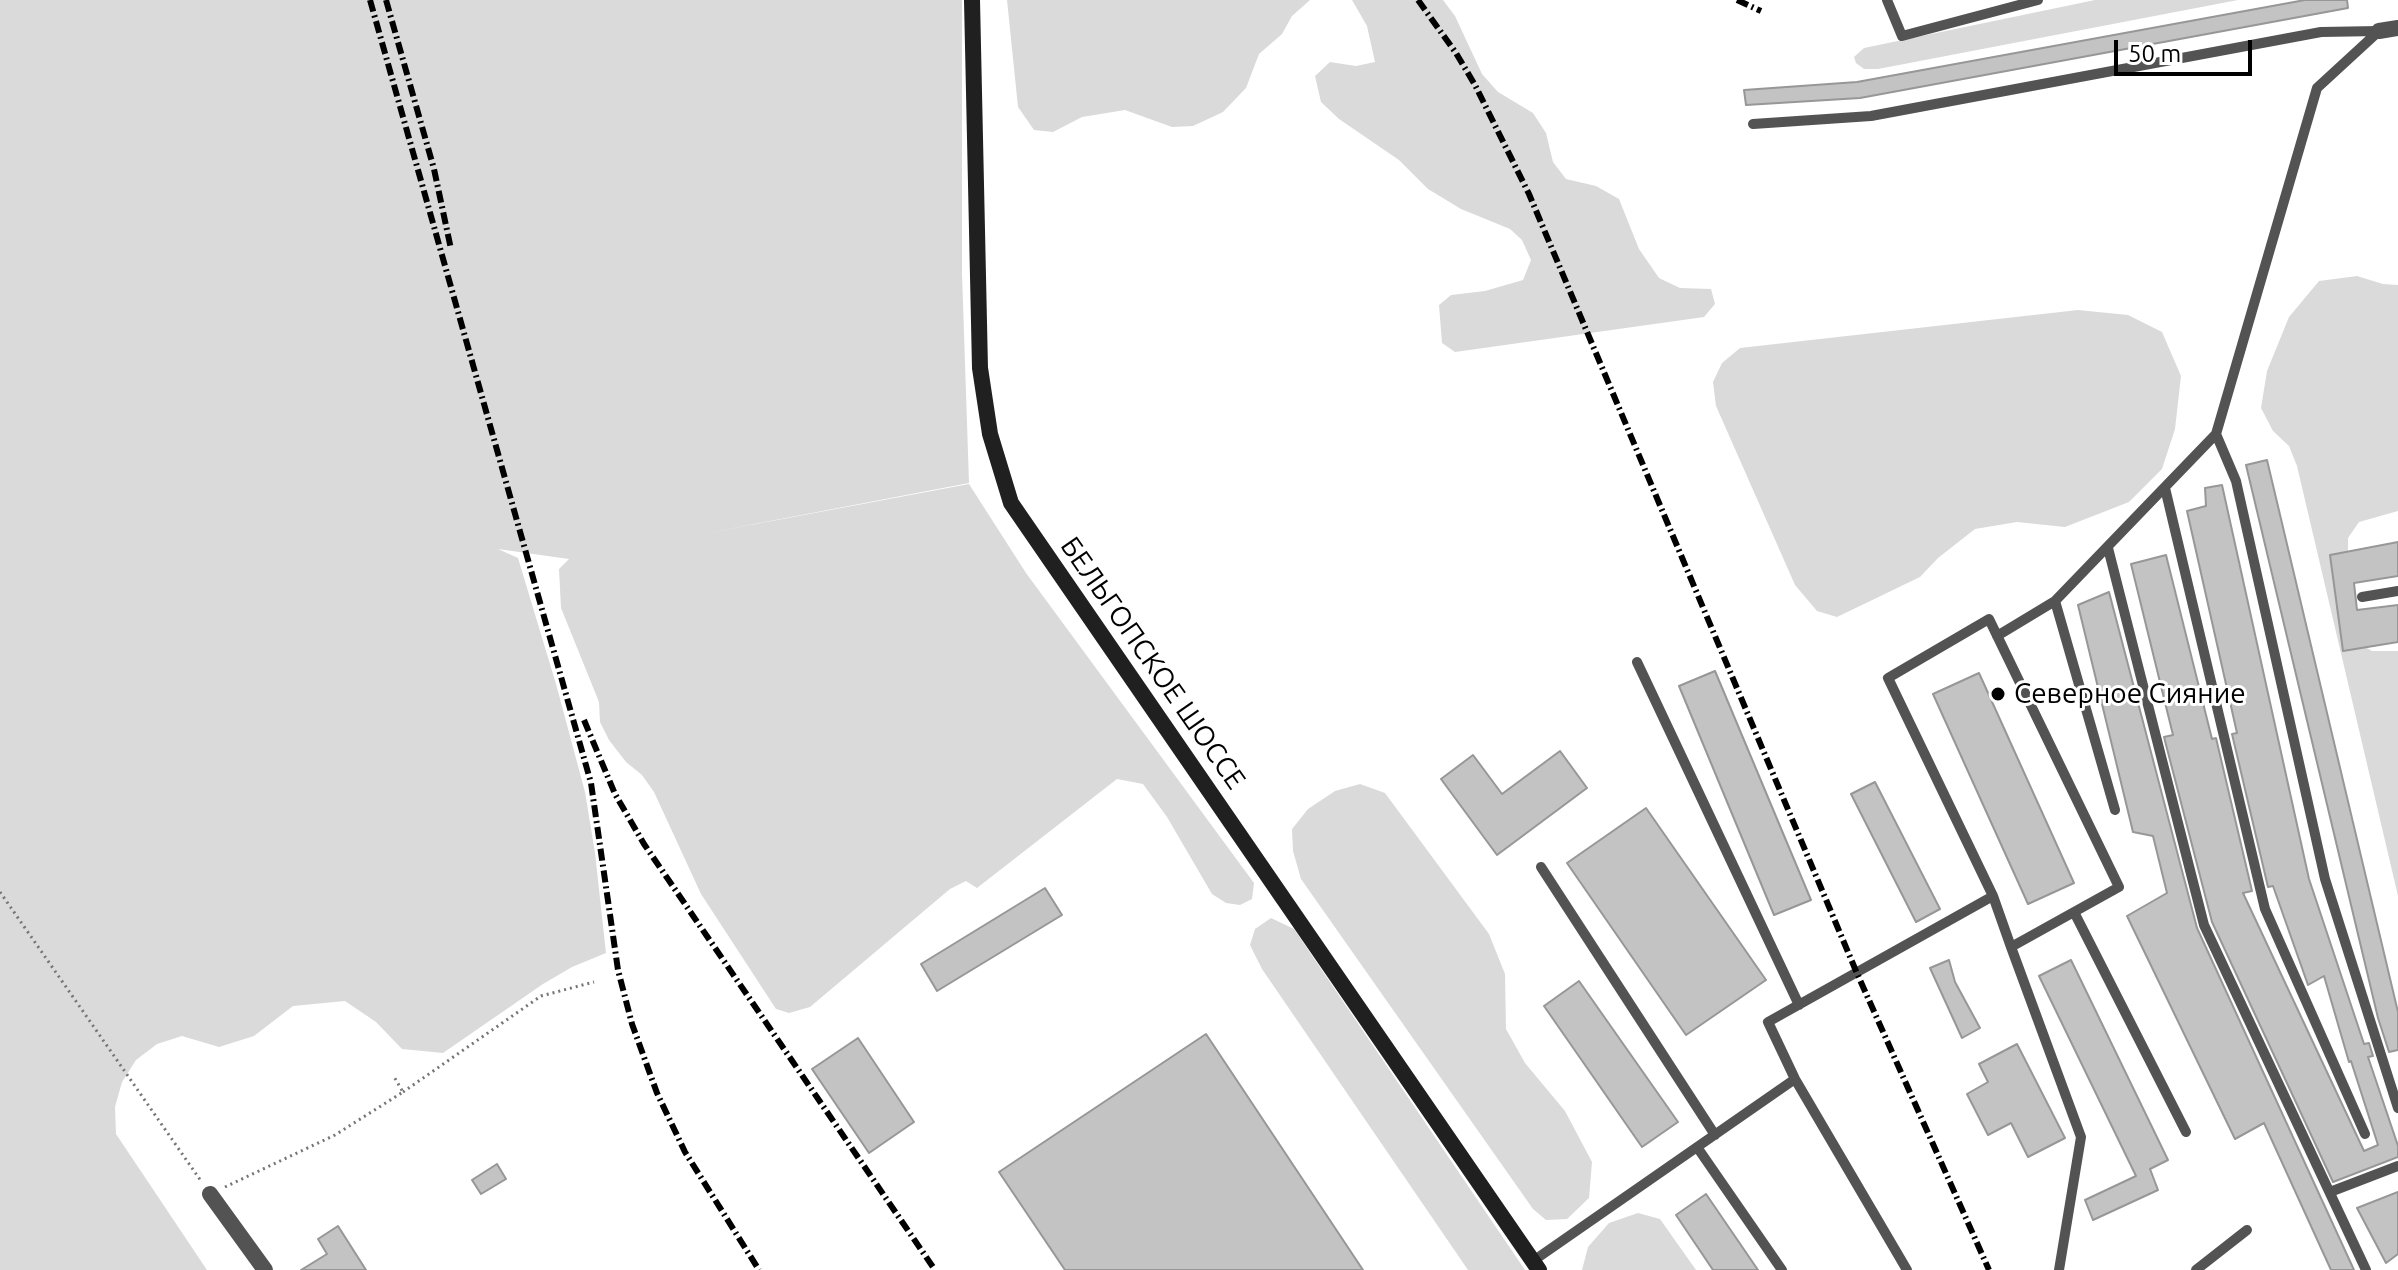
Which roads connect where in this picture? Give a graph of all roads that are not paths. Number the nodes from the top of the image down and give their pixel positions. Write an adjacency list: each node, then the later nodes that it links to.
1 (972, 0): 31 (street, БЕЛЬГОПСКОЕ ШОССЕ)
2 (1887, 0): 3 (lane)
3 (2038, 0)
4 (2398, 28): 5 (street)
5 (2379, 31): 6 (lane); 7 (lane)
6 (1753, 124)
7 (2216, 434): 8 (lane); 22 (lane)
8 (2165, 488): 9 (lane); 24 (lane)
9 (2108, 548): 12 (lane); 28 (lane)
10 (2398, 591): 11 (lane)
11 (2362, 597)
12 (2055, 601): 13 (lane); 15 (lane)
13 (1997, 636): 17 (lane); 18 (lane)
14 (1637, 662): 20 (lane)
15 (2115, 810)
16 (1541, 867): 25 (lane)
17 (1993, 896): 19 (lane); 20 (lane)
18 (2074, 912): 19 (lane); 23 (lane)
19 (2011, 947): 35 (lane)
20 (1799, 1005): 21 (lane)
21 (1795, 1079): 25 (lane); 34 (lane)
22 (2398, 1108)
23 (2186, 1132)
24 (2365, 1134)
25 (1715, 1135): 26 (lane)
26 (1697, 1147): 31 (lane); 33 (lane)
27 (2398, 1166): 28 (lane)
28 (2330, 1192): 37 (lane)
29 (210, 1194): 32 (street)
30 (2247, 1230): 36 (lane)
31 (1536, 1265)
32 (265, 1270)
33 (1782, 1270)
34 (1907, 1270)
35 (2059, 1270)
36 (2196, 1270)
37 (2366, 1270)

